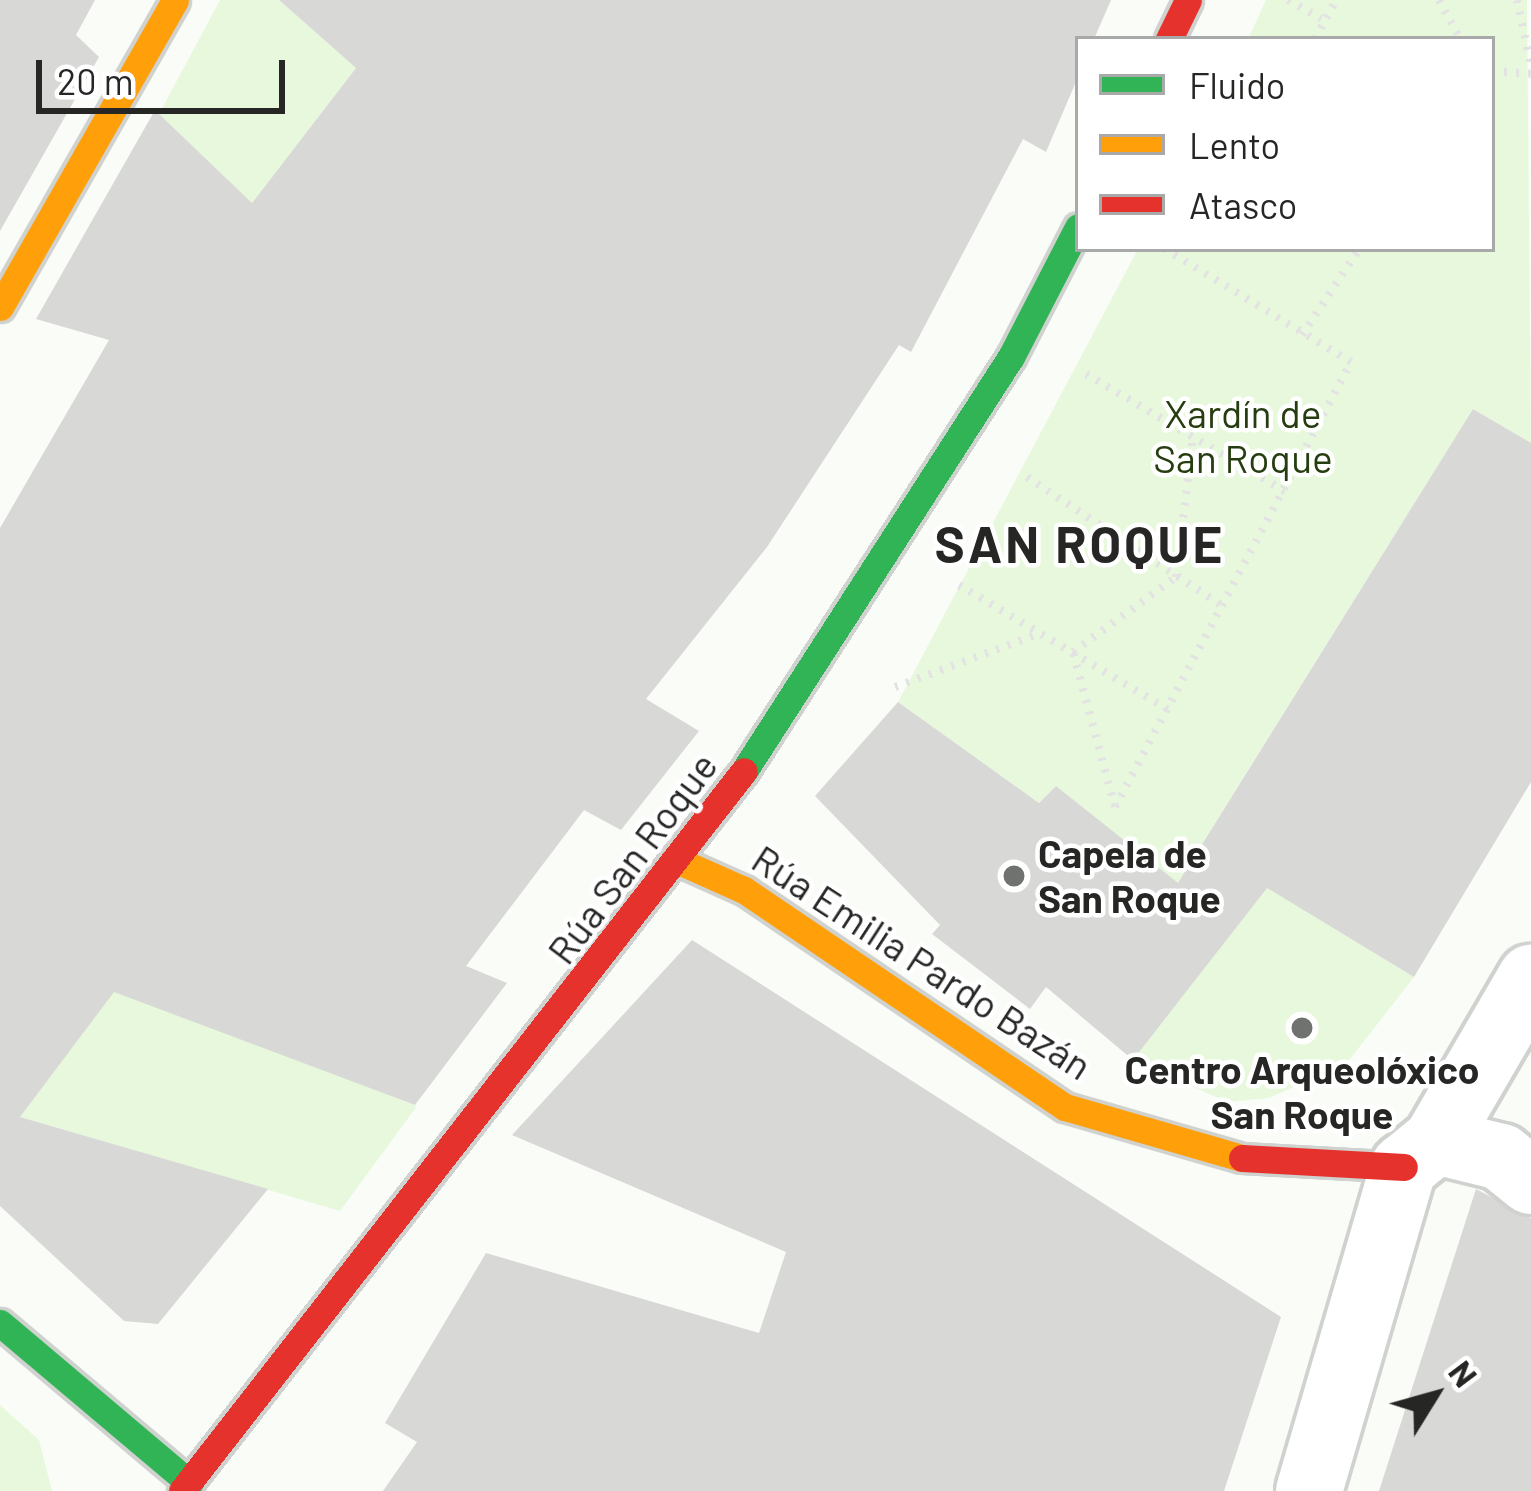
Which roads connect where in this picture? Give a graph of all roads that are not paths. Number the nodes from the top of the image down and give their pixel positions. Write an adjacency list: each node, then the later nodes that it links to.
1 (176, 0): 5 (street)
2 (1188, 0): 3 (street)
3 (1170, 36)
4 (1075, 233): 6 (street, Rúa San Roque)
5 (0, 307)
6 (682, 862): 8 (street, Rúa Emilia Pardo Bazán); 11 (street, Rúa San Roque)
7 (1531, 978): 8 (street)
8 (1420, 1154): 9 (street); 12 (street)
9 (1531, 1181)
10 (0, 1323): 11 (street)
11 (186, 1487)
12 (1309, 1491)

